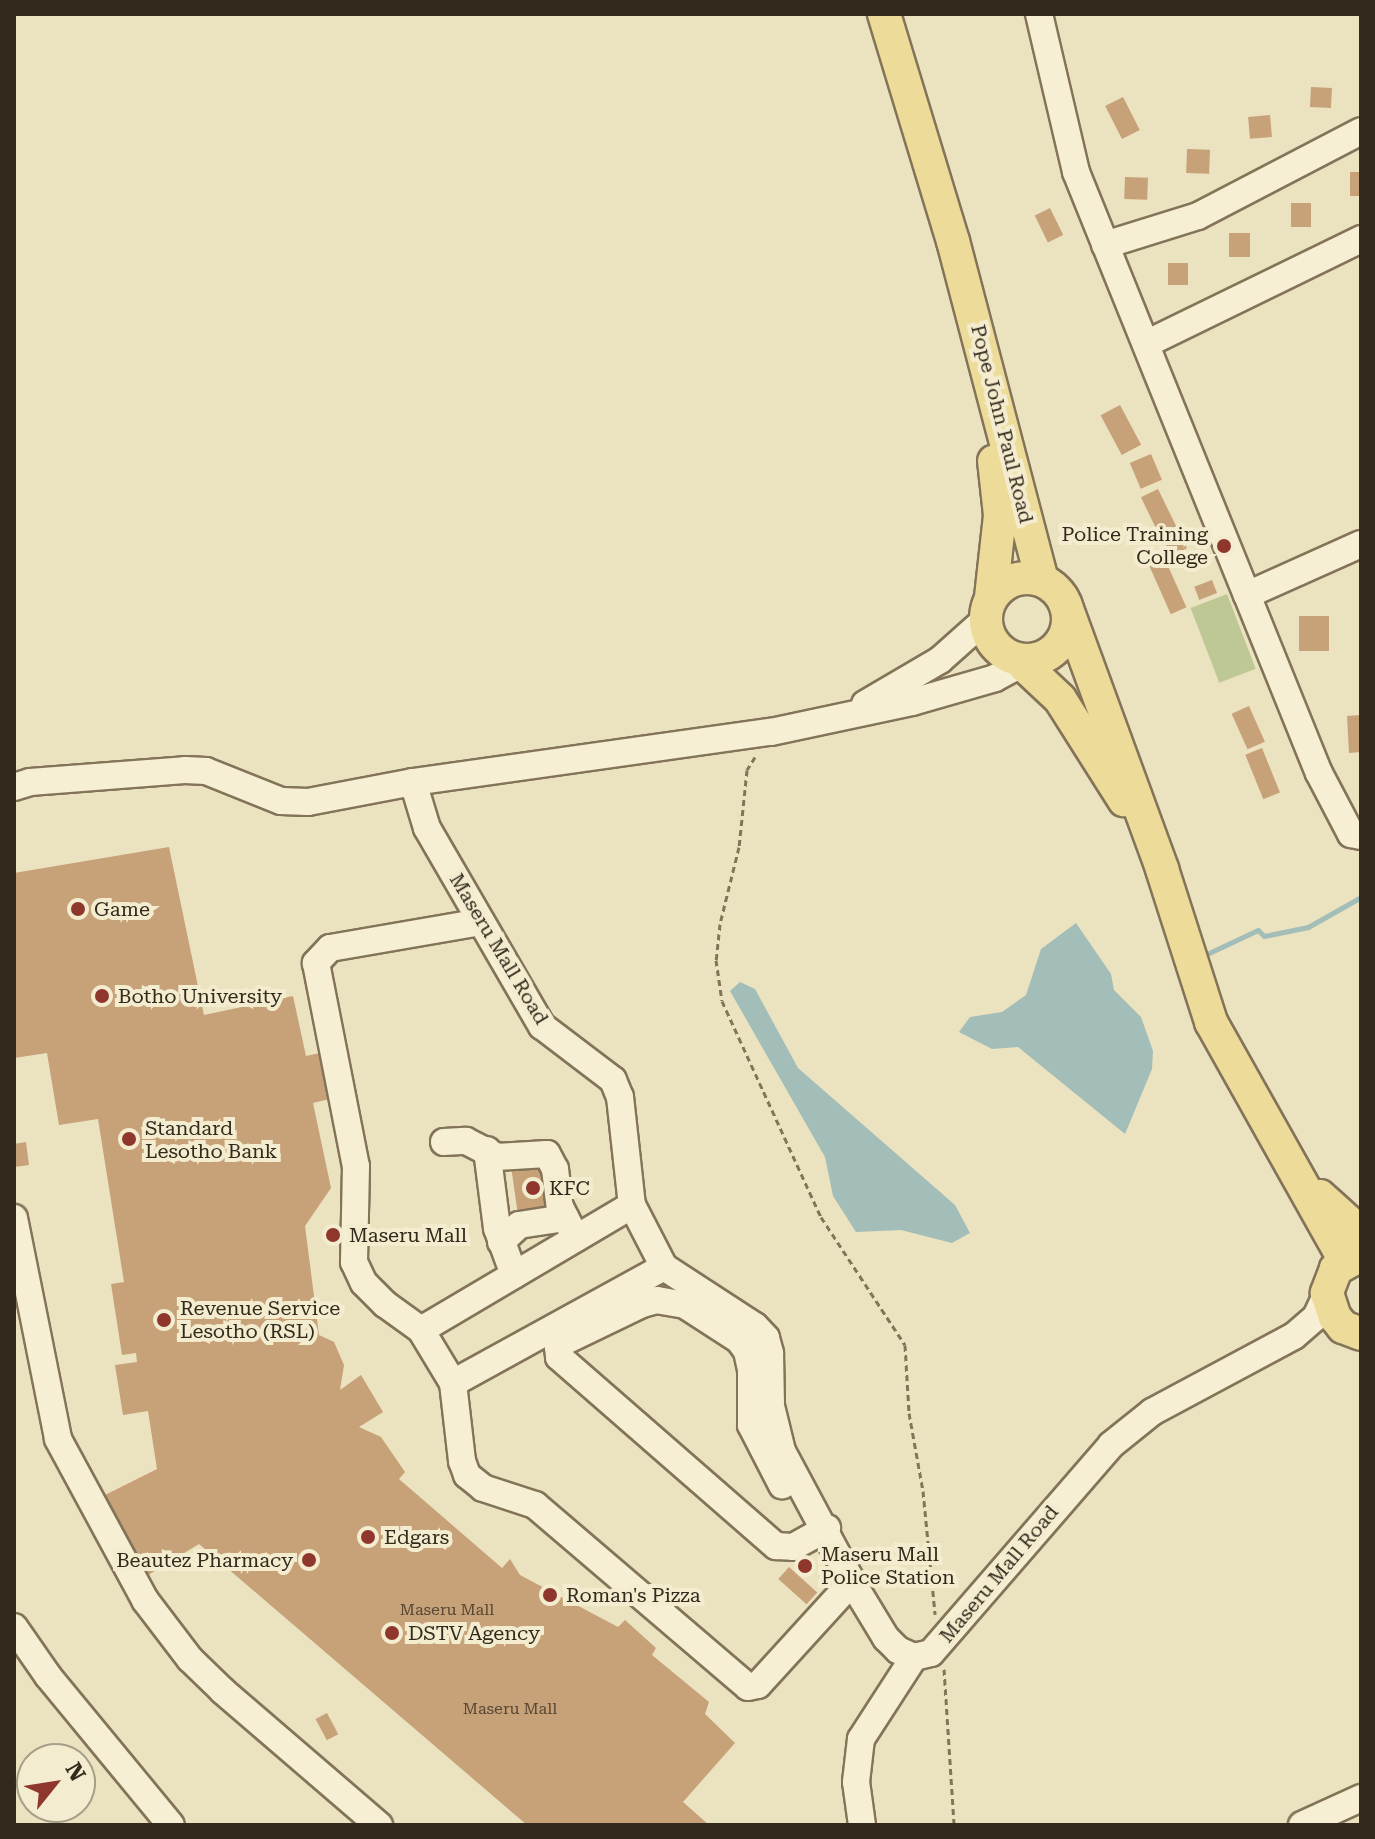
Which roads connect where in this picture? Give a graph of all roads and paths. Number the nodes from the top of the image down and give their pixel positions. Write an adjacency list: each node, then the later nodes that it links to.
1 (884, 14): 6 (main road, Pope John Paul Road)
2 (1039, 14): 5 (street)
3 (1361, 131): 5 (street)
4 (1361, 239): 7 (street)
5 (1105, 245): 7 (street)
6 (961, 269): 9 (main road, Pope John Paul Road); 12 (main road, Pope John Paul Road)
7 (1148, 343): 10 (street)
8 (1361, 544): 10 (street)
9 (1042, 580): 11 (main road); 12 (main road)
10 (1247, 595): 18 (street)
11 (1066, 606): 13 (main road); 19 (main road)
12 (988, 608): 13 (main road); 14 (street)
13 (1012, 665): 14 (street); 19 (main road)
14 (821, 722): 15 (street)
15 (771, 732): 16 (street); 39 (path)
16 (413, 782): 17 (street); 20 (street, Maseru Mall Road)
17 (14, 787)
18 (1361, 836)
19 (1162, 869): 27 (main road)
20 (481, 922): 23 (street, Maseru Mall Road); 32 (street)
21 (444, 1142): 22 (street)
22 (487, 1150): 25 (street); 26 (street)
23 (632, 1205): 25 (street); 28 (street, Maseru Mall Road)
24 (14, 1218): 43 (street)
25 (570, 1228): 26 (street); 29 (street)
26 (501, 1242): 29 (street)
27 (1356, 1250): 30 (main road)
28 (664, 1267): 31 (street, Maseru Mall Road); 35 (street)
29 (514, 1275): 32 (street)
30 (1327, 1293): 33 (main road); 34 (street, Maseru Mall Road)
31 (692, 1298): 36 (street, Maseru Mall Road); 36 (street)
32 (421, 1330): 35 (street)
33 (1358, 1334): 34 (street, Maseru Mall Road)
34 (1294, 1336): 39 (street, Maseru Mall Road)
35 (453, 1383): 37 (street)
36 (819, 1533): 37 (street, Maseru Mall Road)
37 (852, 1582): 40 (street, Maseru Mall Road)
38 (14, 1627): 42 (street)
39 (942, 1641): 40 (street, Maseru Mall Road); 45 (path)
40 (914, 1657): 44 (street)
41 (1361, 1798): 46 (street)
42 (171, 1825)
43 (379, 1825)
44 (862, 1825)
45 (954, 1825)
46 (1302, 1825)

